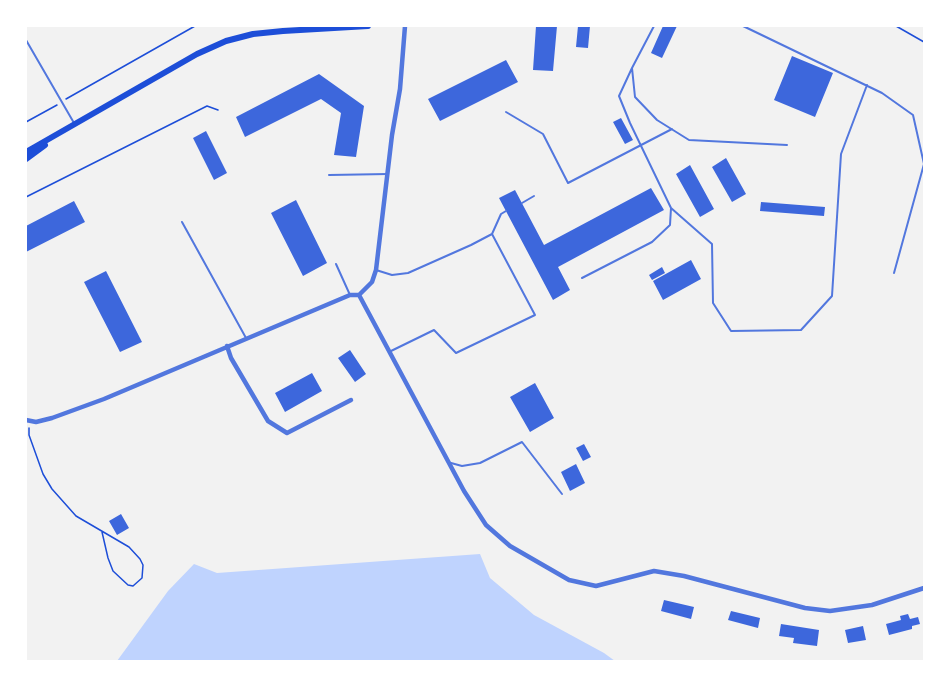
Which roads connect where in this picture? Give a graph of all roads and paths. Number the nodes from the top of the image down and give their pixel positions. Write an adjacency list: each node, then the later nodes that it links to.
1 (195, 26): 13 (path)
2 (368, 26): 17 (main road)
3 (405, 26): 23 (street)
4 (654, 26): 11 (lane)
5 (743, 26): 12 (lane)
6 (896, 26): 8 (path)
7 (26, 40): 9 (lane)
8 (924, 42)
9 (31, 49): 10 (lane); 13 (lane)
10 (26, 52)
11 (632, 68): 18 (lane); 20 (lane)
12 (867, 85): 28 (lane); 34 (lane)
13 (62, 101): 16 (path); 17 (lane)
14 (218, 110): 26 (path)
15 (506, 112): 20 (lane)
16 (26, 122)
17 (75, 124): 21 (main road); 22 (main road)
18 (672, 129): 19 (lane); 20 (lane)
19 (787, 145)
20 (641, 146): 28 (lane)
21 (26, 152)
22 (26, 159)
23 (388, 174): 24 (lane); 33 (street)
24 (329, 175)
25 (534, 196): 27 (lane)
26 (26, 198)
27 (522, 202)
28 (671, 208): 35 (lane)
29 (506, 212): 31 (lane)
30 (182, 222): 38 (lane)
31 (492, 234): 33 (lane); 40 (lane)
32 (336, 264): 36 (lane)
33 (376, 270): 37 (street)
34 (894, 273)
35 (582, 278)
36 (350, 295): 37 (street); 38 (street)
37 (359, 295): 40 (street)
38 (246, 338): 39 (street)
39 (227, 346): 41 (street); 42 (street)
40 (388, 352): 43 (street)
41 (351, 400)
42 (26, 422): 45 (path)
43 (448, 463): 44 (lane); 46 (street)
44 (562, 494)
45 (102, 532): 45 (path)
46 (924, 588)

